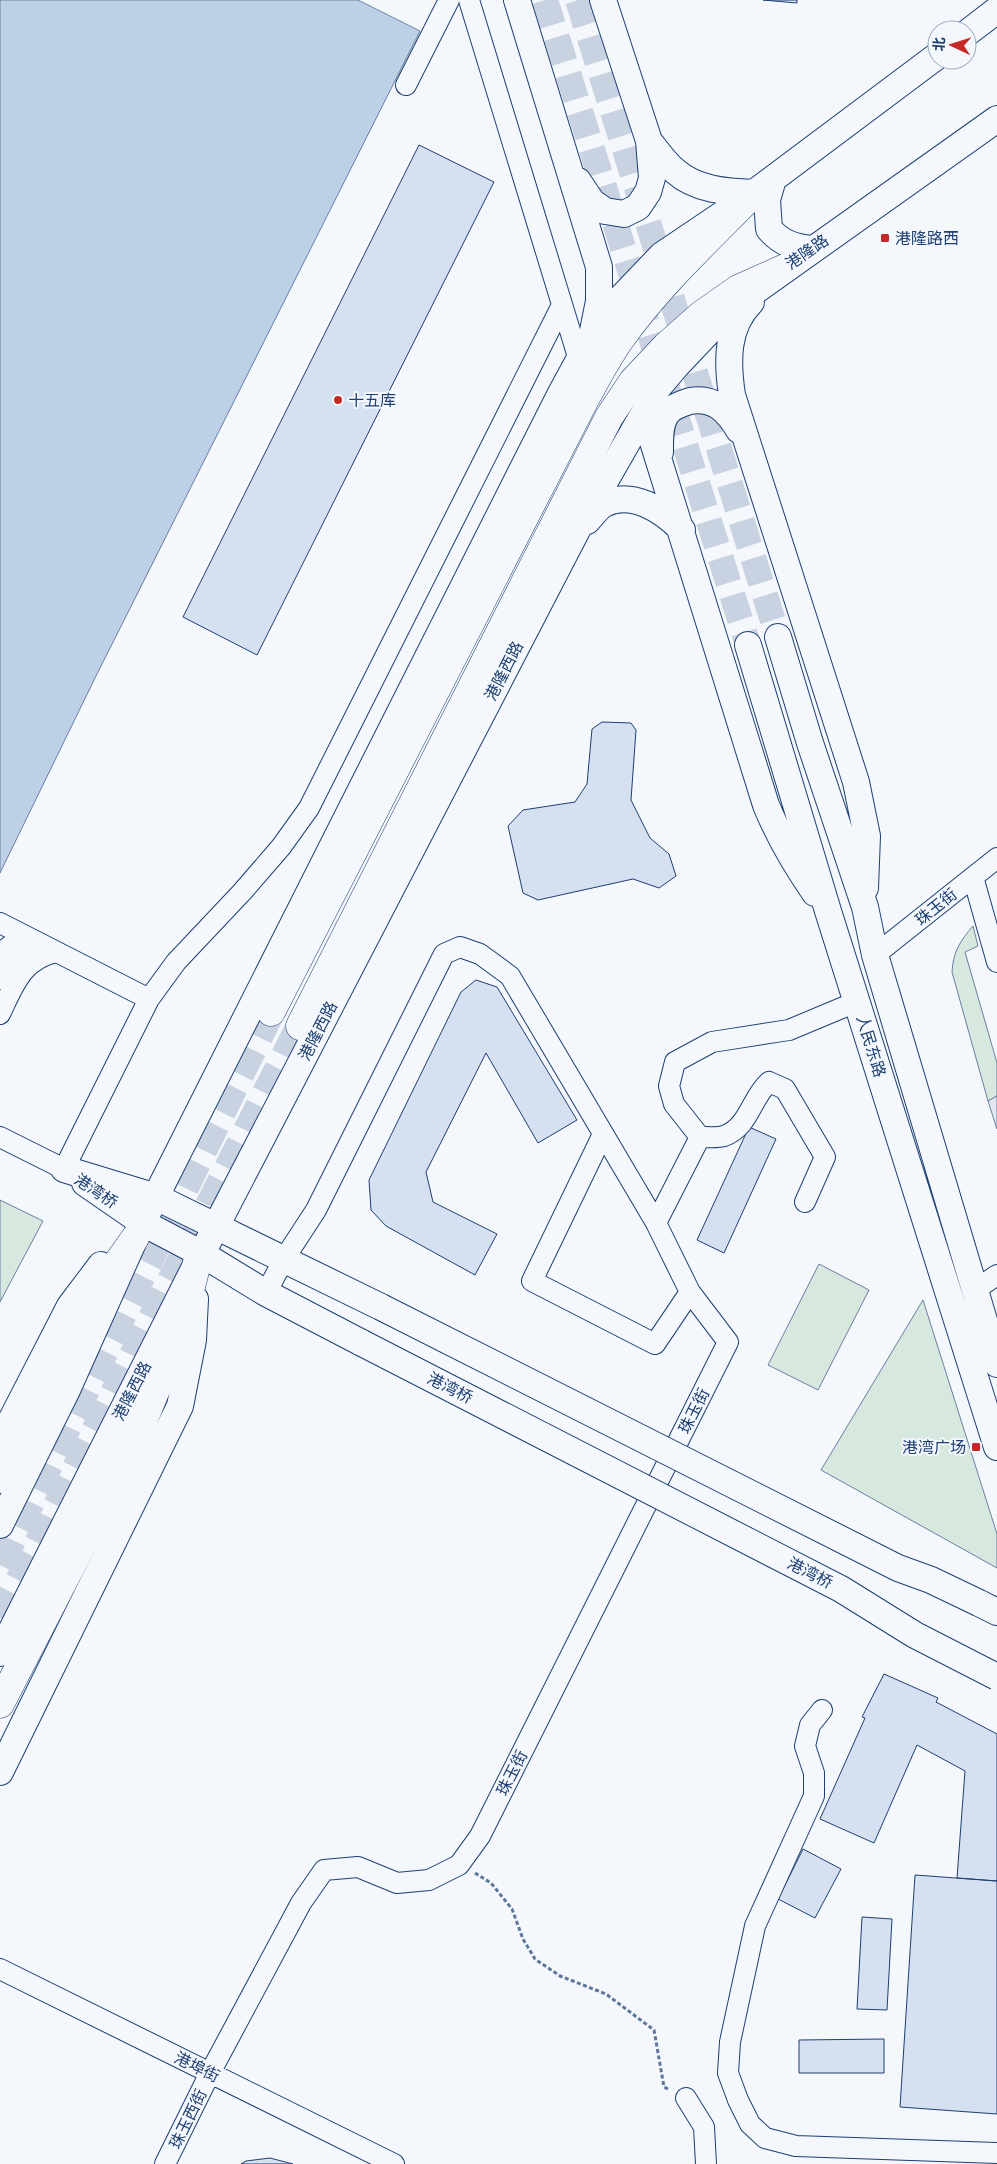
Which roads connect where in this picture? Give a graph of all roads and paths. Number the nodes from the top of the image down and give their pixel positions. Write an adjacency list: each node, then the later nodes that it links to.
1 (449, 0): 8 (street)
2 (469, 0): 15 (street)
3 (516, 0): 11 (main road)
4 (603, 0): 10 (main road)
5 (997, 10): 6 (main road)
6 (977, 25)
7 (927, 64): 12 (main road)
8 (406, 85)
9 (997, 119): 13 (main road, 港隆路)
10 (649, 141): 11 (main road); 12 (main road)
11 (569, 167): 16 (main road)
12 (764, 186): 13 (main road); 16 (highway)
13 (812, 249): 14 (main road, 港隆路)
14 (786, 268): 17 (main road, 港隆路); 18 (main road); 38 (highway)
15 (562, 305): 16 (street); 34 (street)
16 (592, 354): 36 (highway); 43 (main road)
17 (644, 413): 19 (main road); 20 (main road, 港隆西路)
18 (750, 448): 19 (main road); 26 (main road)
19 (660, 460): 21 (main road)
20 (578, 530): 21 (main road); 46 (main road, 港隆西路)
21 (682, 530): 27 (main road)
22 (778, 637): 26 (main road, 人民东路)
23 (748, 645): 27 (main road, 人民东路)
24 (997, 858): 25 (street, 珠玉街)
25 (973, 877): 31 (street, 珠玉街); 32 (street)
26 (865, 907): 31 (main road, 人民东路)
27 (828, 910): 56 (main road, 人民东路)
28 (0, 923): 29 (street)
29 (41, 944): 30 (street); 33 (street); 34 (street); 37 (street)
30 (0, 953)
31 (875, 955): 51 (main road, 人民东路)
32 (997, 962)
33 (0, 979)
34 (149, 1000): 42 (street)
35 (844, 1007): 41 (street)
36 (270, 1012)
37 (0, 1014)
38 (300, 1026)
39 (603, 1134): 45 (street); 49 (street); 52 (street)
40 (0, 1137): 42 (street)
41 (700, 1137): 44 (street); 45 (street)
42 (64, 1169): 43 (main road, 港湾桥); 47 (main road, 港湾桥)
43 (156, 1197): 46 (main road, 港湾桥); 47 (main road)
44 (805, 1202)
45 (656, 1223): 52 (street)
46 (216, 1228): 48 (main road, 港隆西路); 49 (main road, 港湾桥)
47 (139, 1230): 48 (main road, 港湾桥); 55 (main road); 57 (highway); 58 (main road)
48 (199, 1259): 53 (main road, 港湾桥); 60 (main road, 港隆西路); 62 (highway); 64 (main road)
49 (284, 1259): 53 (street); 59 (main road, 港湾桥, bridge)
50 (997, 1276): 51 (street)
51 (975, 1290): 54 (main road, 人民东路)
52 (690, 1292): 65 (street, 珠玉街)
53 (266, 1293): 61 (main road, 港湾桥, bridge)
54 (997, 1364)
55 (0, 1442)
56 (997, 1447)
57 (0, 1479)
58 (0, 1525)
59 (991, 1607)
60 (0, 1653)
61 (997, 1677)
62 (0, 1704)
63 (822, 1710): 69 (street)
64 (0, 1772)
65 (459, 1865): 67 (street, 珠玉街); 68 (path)
66 (0, 1969): 67 (street, 港埠街)
67 (210, 2074): 70 (street, 珠玉西街); 71 (street, 港埠街)
68 (686, 2098): 72 (street)
69 (997, 2153)
70 (165, 2164)
71 (394, 2164)
72 (706, 2164)

